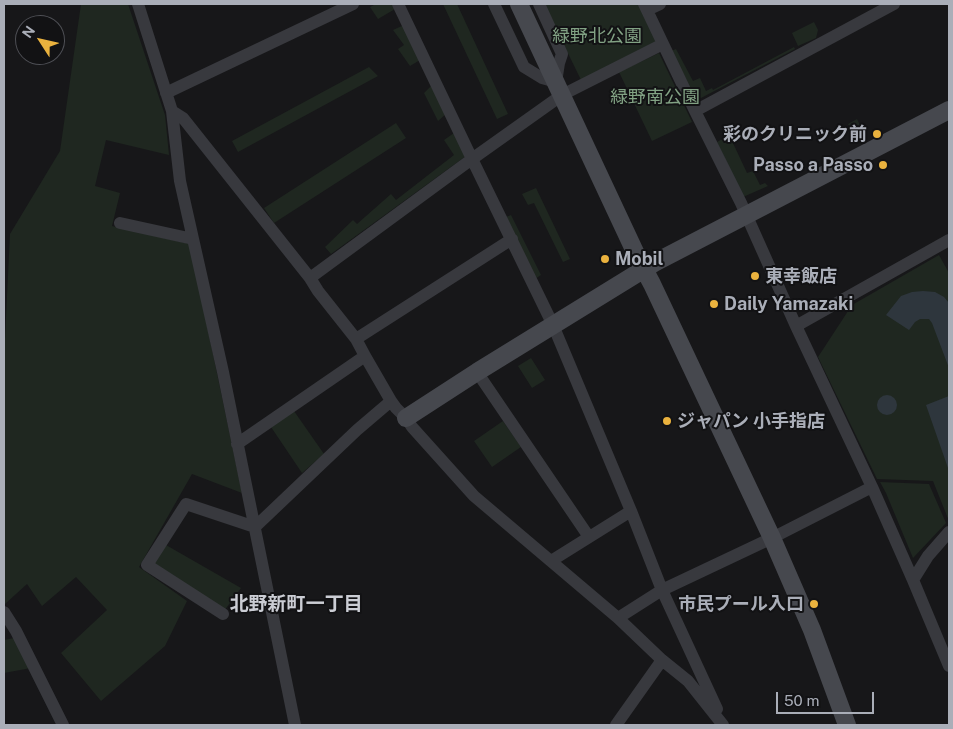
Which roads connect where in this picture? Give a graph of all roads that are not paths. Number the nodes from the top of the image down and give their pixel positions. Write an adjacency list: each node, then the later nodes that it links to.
1 (138, 4): 12 (street)
2 (353, 4): 12 (street)
3 (398, 4): 16 (street)
4 (494, 4): 11 (street)
5 (519, 4): 11 (street)
6 (538, 4): 11 (street)
7 (660, 4): 9 (street)
8 (894, 4): 15 (street)
9 (646, 7): 10 (street)
10 (663, 44): 11 (street); 15 (street)
11 (559, 88): 16 (street); 22 (street)
12 (166, 93): 14 (street)
13 (949, 110): 17 (street)
14 (172, 111): 20 (street); 23 (street)
15 (695, 111): 17 (street)
16 (472, 159): 19 (street); 23 (street)
17 (746, 215): 22 (street); 25 (street)
18 (120, 223): 20 (street)
19 (512, 238): 24 (street); 26 (street)
20 (193, 239): 31 (street)
21 (949, 240): 25 (street)
22 (644, 269): 24 (street); 37 (street)
23 (310, 278): 26 (street)
24 (553, 325): 28 (street); 33 (street)
25 (796, 326): 32 (street)
26 (356, 339): 27 (street)
27 (365, 356): 29 (street); 31 (street)
28 (477, 372): 30 (street); 36 (street)
29 (391, 401): 30 (street); 34 (street)
30 (406, 418): 38 (street)
31 (237, 444): 34 (street)
32 (872, 487): 37 (street); 39 (street)
33 (630, 511): 36 (street); 40 (street)
34 (254, 527): 42 (street); 47 (street)
35 (949, 532): 39 (street)
36 (589, 537): 38 (street)
37 (772, 538): 40 (street); 50 (street)
38 (551, 561): 43 (street)
39 (913, 580): 45 (street)
40 (662, 590): 43 (street); 49 (street)
41 (4, 612): 46 (street)
42 (223, 614)
43 (618, 618): 44 (street)
44 (662, 660): 48 (street); 49 (street)
45 (949, 666)
46 (62, 725)
47 (295, 725)
48 (616, 725)
49 (724, 725)
50 (848, 725)

